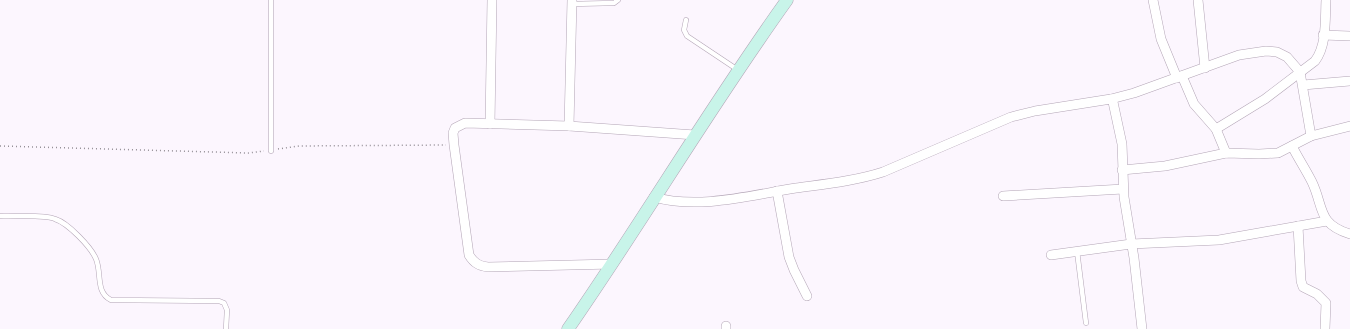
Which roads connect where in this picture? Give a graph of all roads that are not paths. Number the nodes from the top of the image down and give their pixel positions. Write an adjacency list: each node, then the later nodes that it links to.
1 (271, 0): 26 (lane)
2 (492, 0): 19 (street)
3 (618, 0): 8 (lane)
4 (787, 0): 13 (main road)
5 (1153, 0): 15 (street)
6 (1198, 0): 12 (street)
7 (1326, 0): 10 (street)
8 (572, 2): 20 (street)
9 (686, 20): 13 (lane)
10 (1323, 35): 11 (street); 14 (street)
11 (1350, 36)
12 (1205, 68): 14 (street); 15 (street)
13 (738, 70): 23 (main road)
14 (1300, 72): 17 (street); 22 (street)
15 (1180, 77): 18 (street); 22 (street)
16 (1350, 81): 17 (street)
17 (1304, 85): 24 (street)
18 (1111, 99): 28 (street); 30 (street)
19 (490, 124): 20 (street); 40 (street)
20 (569, 126): 23 (street)
21 (1350, 126): 24 (street)
22 (1216, 129): 27 (street)
23 (695, 135): 32 (main road)
24 (1311, 136): 25 (street)
25 (1292, 146): 27 (street); 34 (street)
26 (271, 151)
27 (1226, 153): 28 (street)
28 (1122, 170): 29 (street)
29 (1123, 189): 31 (street); 37 (street)
30 (777, 191): 32 (street); 41 (street)
31 (1003, 196)
32 (654, 197): 40 (main road)
33 (0, 216): 43 (lane)
34 (1327, 221): 35 (street); 36 (street)
35 (1298, 226): 37 (street); 46 (street)
36 (1350, 234)
37 (1131, 244): 38 (street); 45 (street)
38 (1077, 251): 39 (street); 42 (lane)
39 (1051, 255)
40 (613, 264): 44 (main road)
41 (807, 296)
42 (1086, 324)
43 (226, 329)
44 (568, 329)
45 (1142, 329)
46 (1325, 329)

